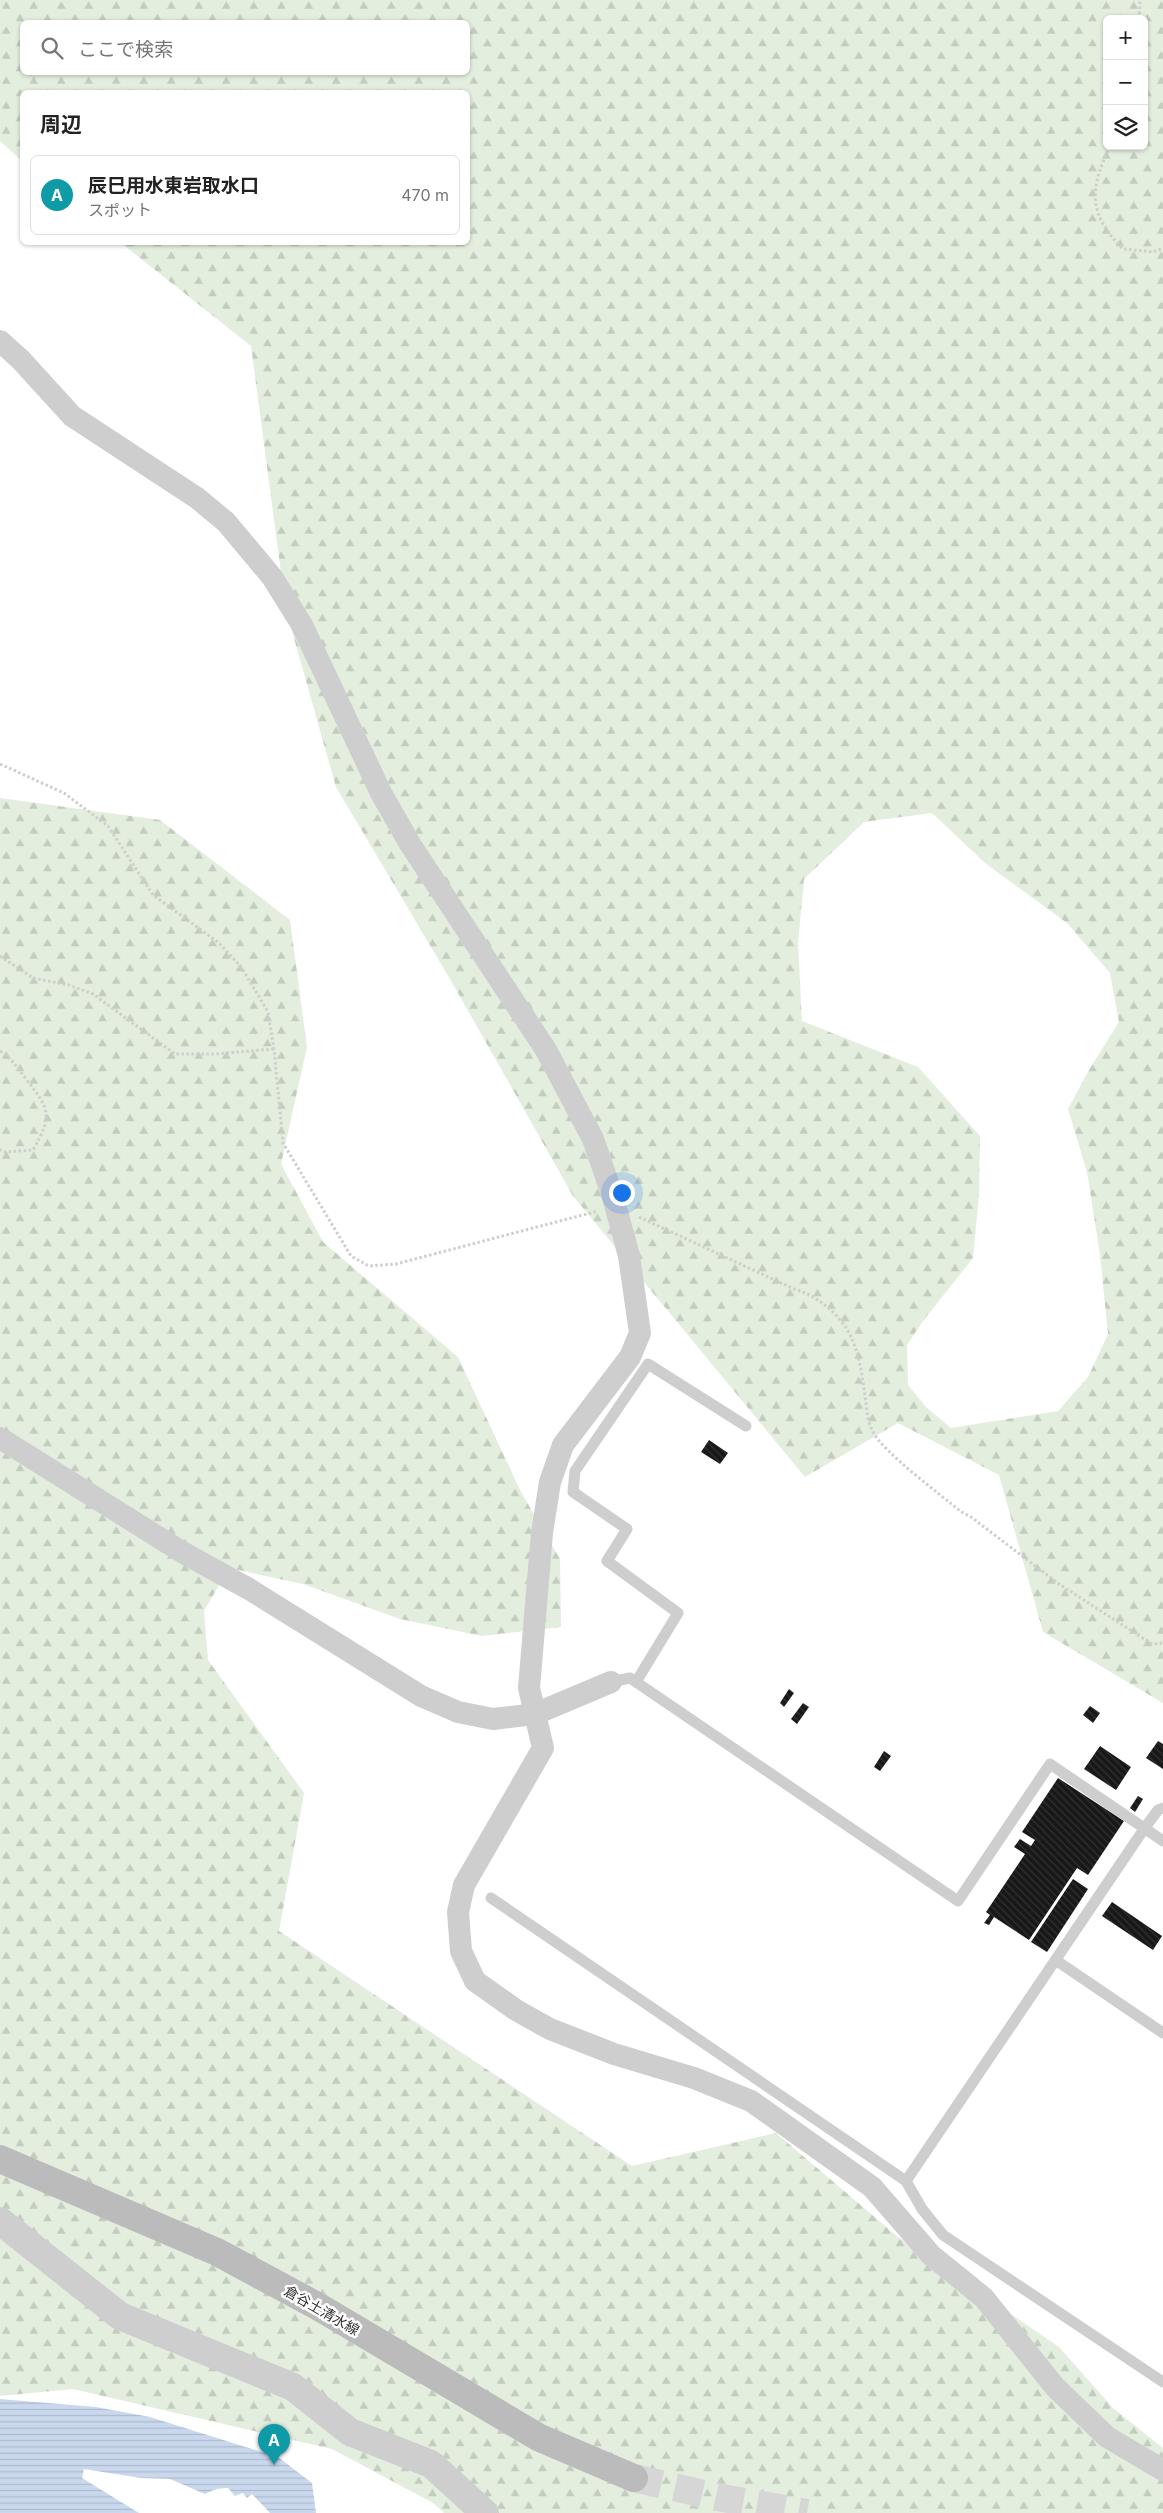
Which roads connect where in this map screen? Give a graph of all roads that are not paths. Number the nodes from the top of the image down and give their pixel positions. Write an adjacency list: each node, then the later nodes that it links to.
1 (0, 341): 6 (street)
2 (746, 1426): 5 (lane)
3 (0, 1438): 6 (street)
4 (611, 1682): 5 (lane); 6 (street)
5 (636, 1682): 8 (lane)
6 (535, 1714): 17 (street)
7 (1163, 1808): 8 (lane)
8 (1144, 1829): 9 (lane); 11 (lane)
9 (1163, 1841)
10 (491, 1898): 14 (lane)
11 (1057, 1961): 12 (lane); 14 (lane)
12 (1163, 2033)
13 (0, 2159): 18 (main road, 倉谷土清水線)
14 (906, 2181): 16 (lane)
15 (0, 2221): 19 (street)
16 (1163, 2382)
17 (1163, 2470)
18 (634, 2478)
19 (484, 2513)

